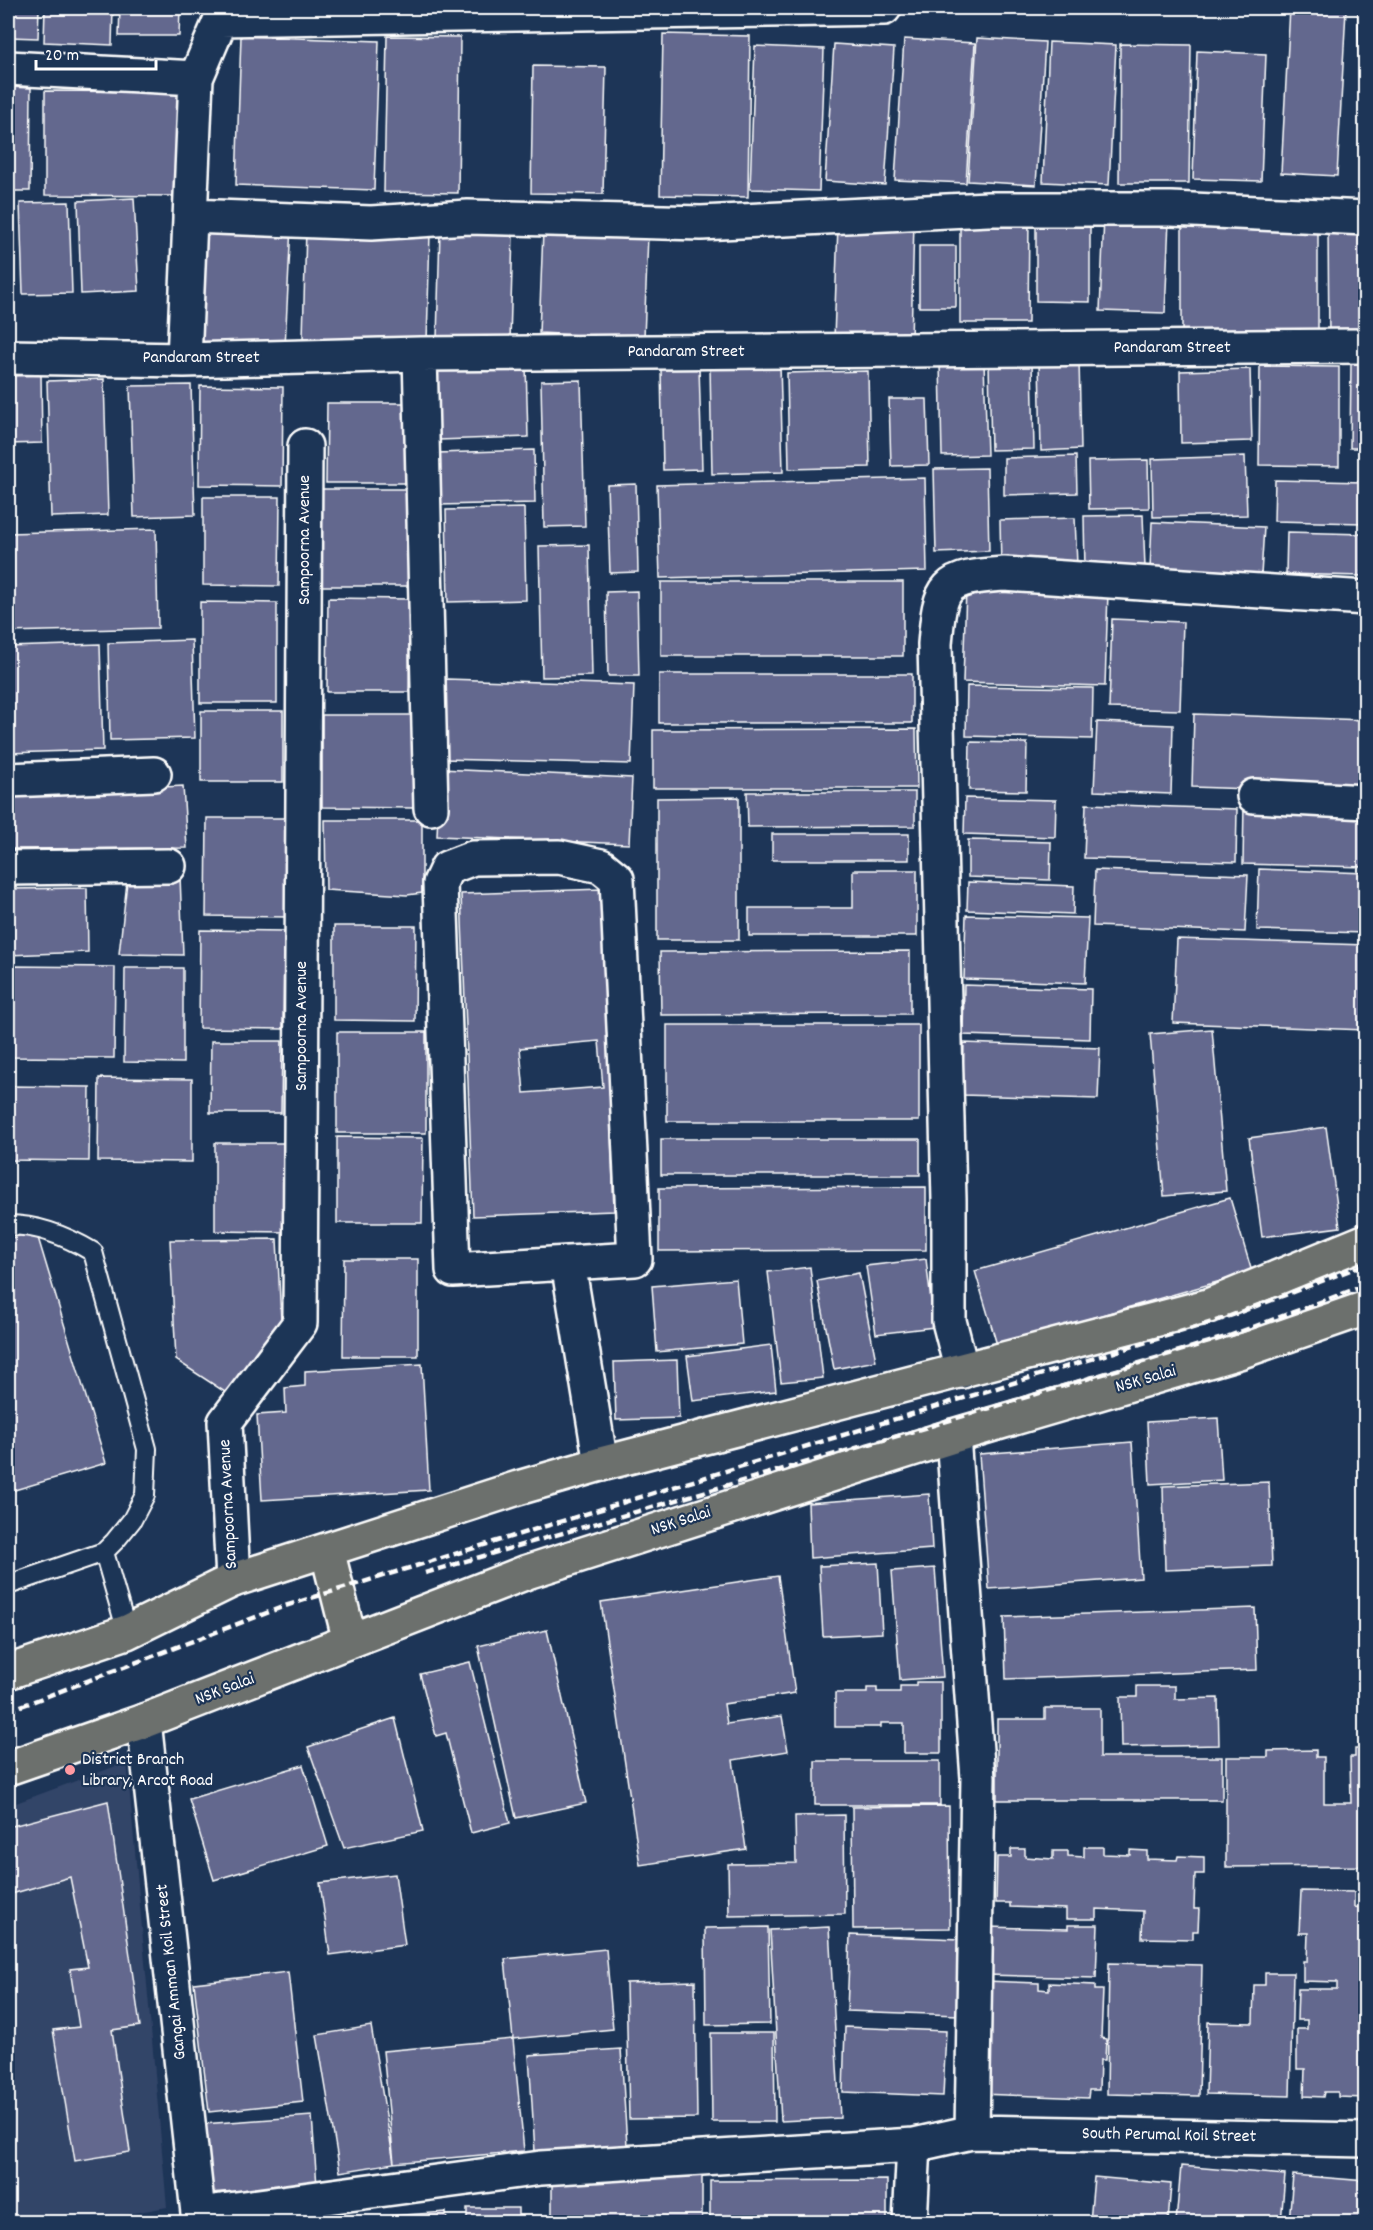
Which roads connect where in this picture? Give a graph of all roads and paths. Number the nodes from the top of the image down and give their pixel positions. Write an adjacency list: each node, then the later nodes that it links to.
1 (884, 8): 2 (street)
2 (221, 13): 4 (street)
3 (8, 68): 4 (street)
4 (196, 78): 5 (street)
5 (190, 216): 6 (street); 10 (street)
6 (1365, 218)
7 (1365, 346): 8 (street, Pandaram Street)
8 (420, 354): 10 (street, Pandaram Street); 17 (street)
9 (8, 357): 10 (street, Pandaram Street)
10 (184, 360)
11 (305, 446): 29 (street, Sampoorna Avenue)
12 (1365, 598): 24 (street)
13 (154, 774): 14 (street)
14 (8, 780)
15 (1254, 796): 16 (street)
16 (1365, 802)
17 (431, 808)
18 (169, 866): 19 (street)
19 (8, 868)
20 (8, 1225): 28 (lane)
21 (1365, 1241): 24 (main road)
22 (568, 1263): 22 (street); 26 (street)
23 (1365, 1308): 25 (main road, NSK Salai)
24 (962, 1371): 26 (main road)
25 (953, 1436): 32 (main road, NSK Salai); 36 (street)
26 (601, 1464): 27 (main road)
27 (327, 1550): 29 (main road); 32 (main road)
28 (104, 1552): 30 (lane); 31 (lane)
29 (233, 1580): 31 (main road)
30 (8, 1585)
31 (127, 1632): 33 (main road)
32 (351, 1641): 34 (main road, NSK Salai)
33 (8, 1672)
34 (144, 1722): 35 (main road, NSK Salai); 39 (street, Gangai Amman Koil Street)
35 (8, 1768)
36 (972, 2132): 37 (street, South Perumal Koil Street); 38 (street, South Perumal Koil Street)
37 (1365, 2140)
38 (914, 2145): 39 (street, South Perumal Koil Street); 40 (street)
39 (199, 2218)
40 (910, 2223)

